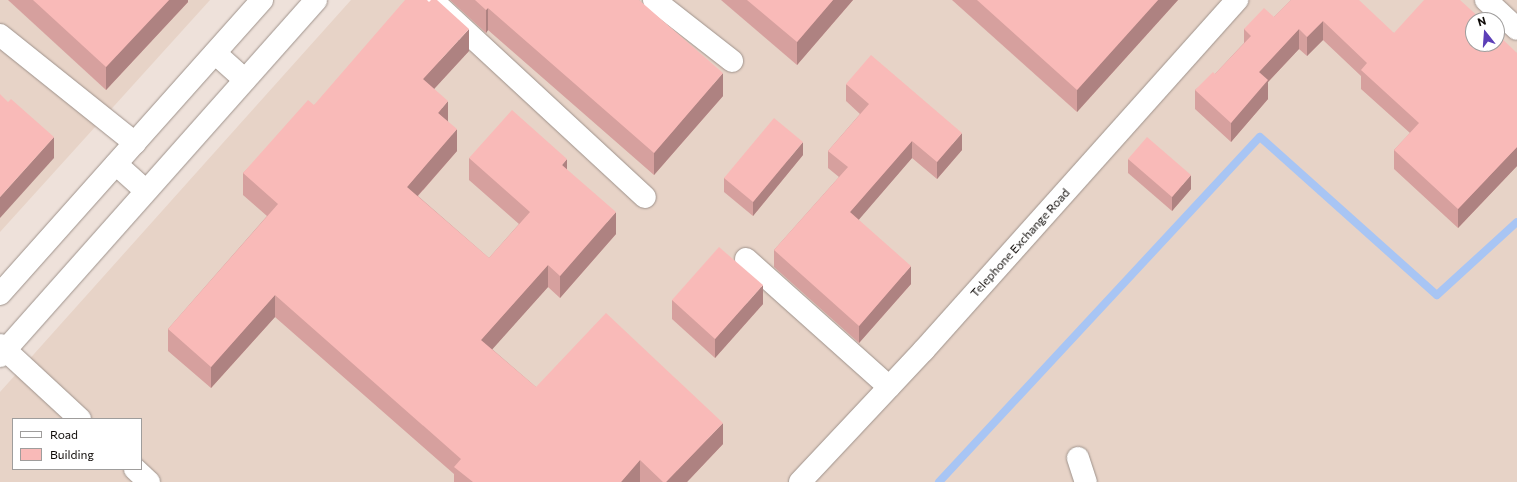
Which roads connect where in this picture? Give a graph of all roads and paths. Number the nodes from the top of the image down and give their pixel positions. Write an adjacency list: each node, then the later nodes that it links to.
1 (262, 0): 9 (street)
2 (432, 0): 15 (street)
3 (654, 0): 10 (street)
4 (1238, 0): 19 (street, Telephone Exchange Road)
5 (1486, 0): 7 (street)
6 (310, 2): 11 (street)
7 (1517, 28)
8 (0, 35): 12 (street)
9 (215, 53): 11 (street); 12 (street)
10 (732, 61)
11 (245, 80): 14 (street)
12 (135, 143): 13 (street)
13 (116, 164): 14 (street); 17 (street)
14 (146, 191): 18 (street)
15 (645, 197)
16 (746, 259): 19 (street)
17 (0, 294)
18 (2, 350): 20 (street)
19 (889, 387): 24 (street, Telephone Exchange Road)
20 (79, 418)
21 (1078, 458): 25 (street)
22 (136, 470): 23 (street)
23 (149, 482)
24 (800, 482)
25 (1086, 482)

